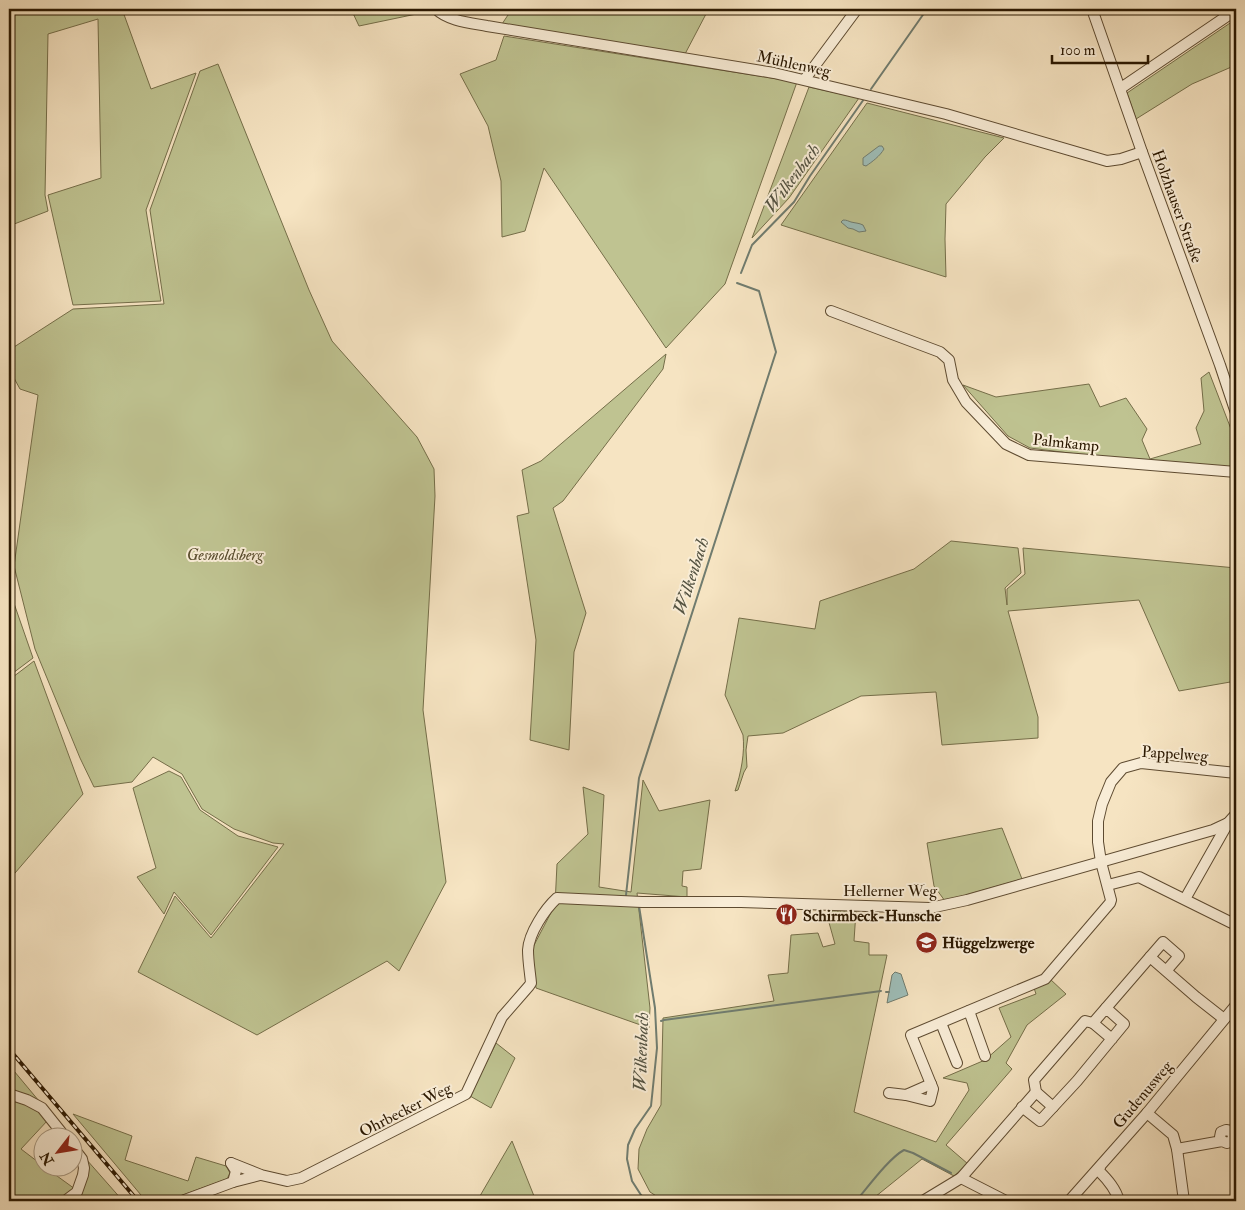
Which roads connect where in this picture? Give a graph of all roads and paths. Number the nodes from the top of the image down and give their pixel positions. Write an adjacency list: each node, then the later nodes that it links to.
1 (436, 9): 5 (street, Mühlenweg)
2 (857, 9): 5 (street)
3 (1092, 9): 6 (street, Holzhauser Straße)
4 (1236, 10): 6 (street)
5 (805, 80): 7 (street, Mühlenweg)
6 (1121, 88): 7 (street, Holzhauser Straße)
7 (1142, 152): 9 (street, Holzhauser Straße)
8 (831, 312): 10 (street, Palmkamp)
9 (1236, 413)
10 (1236, 472)
11 (1236, 773): 14 (street, Pappelweg)
12 (1236, 814): 13 (street, Hellerner Weg)
13 (1228, 823): 14 (street, Hellerner Weg); 17 (street)
14 (1102, 862): 15 (street, Pappelweg); 16 (street, Hellerner Weg)
15 (1108, 885): 17 (street); 23 (street)
16 (557, 898): 43 (street, Ohrbecker Weg)
17 (1185, 899): 18 (street)
18 (1236, 925)
19 (1150, 957): 20 (street); 20 (street); 22 (street)
20 (1166, 971): 24 (street)
21 (1236, 1005): 24 (street, Gudenusweg)
22 (1106, 1008): 26 (street); 27 (street)
23 (969, 1011): 25 (street); 28 (street)
24 (1224, 1019): 37 (street, Gudenusweg)
25 (941, 1023): 29 (street); 30 (street)
26 (1093, 1023): 27 (street); 32 (street)
27 (1112, 1038): 36 (street)
28 (985, 1056)
29 (957, 1063)
30 (931, 1084): 34 (street); 34 (street)
31 (889, 1092): 34 (street)
32 (1036, 1092): 35 (street); 36 (street)
33 (9, 1094): 38 (street)
34 (906, 1095)
35 (1022, 1106): 36 (street); 44 (street)
36 (1053, 1107)
37 (1147, 1113): 40 (street); 42 (street, Gudenusweg)
38 (58, 1128)
39 (1222, 1141): 40 (street)
40 (1177, 1149): 52 (street)
41 (82, 1159): 46 (street)
42 (1100, 1167): 50 (street, Gudenusweg); 51 (street)
43 (261, 1175): 45 (street, Ohrbecker Weg); 45 (street, Ohrbecker Weg)
44 (961, 1178): 48 (street); 49 (street)
45 (233, 1182): 47 (street, Ohrbecker Weg)
46 (65, 1201)
47 (182, 1201)
48 (923, 1201)
49 (1006, 1201)
50 (1069, 1201)
51 (1119, 1201)
52 (1184, 1201)

